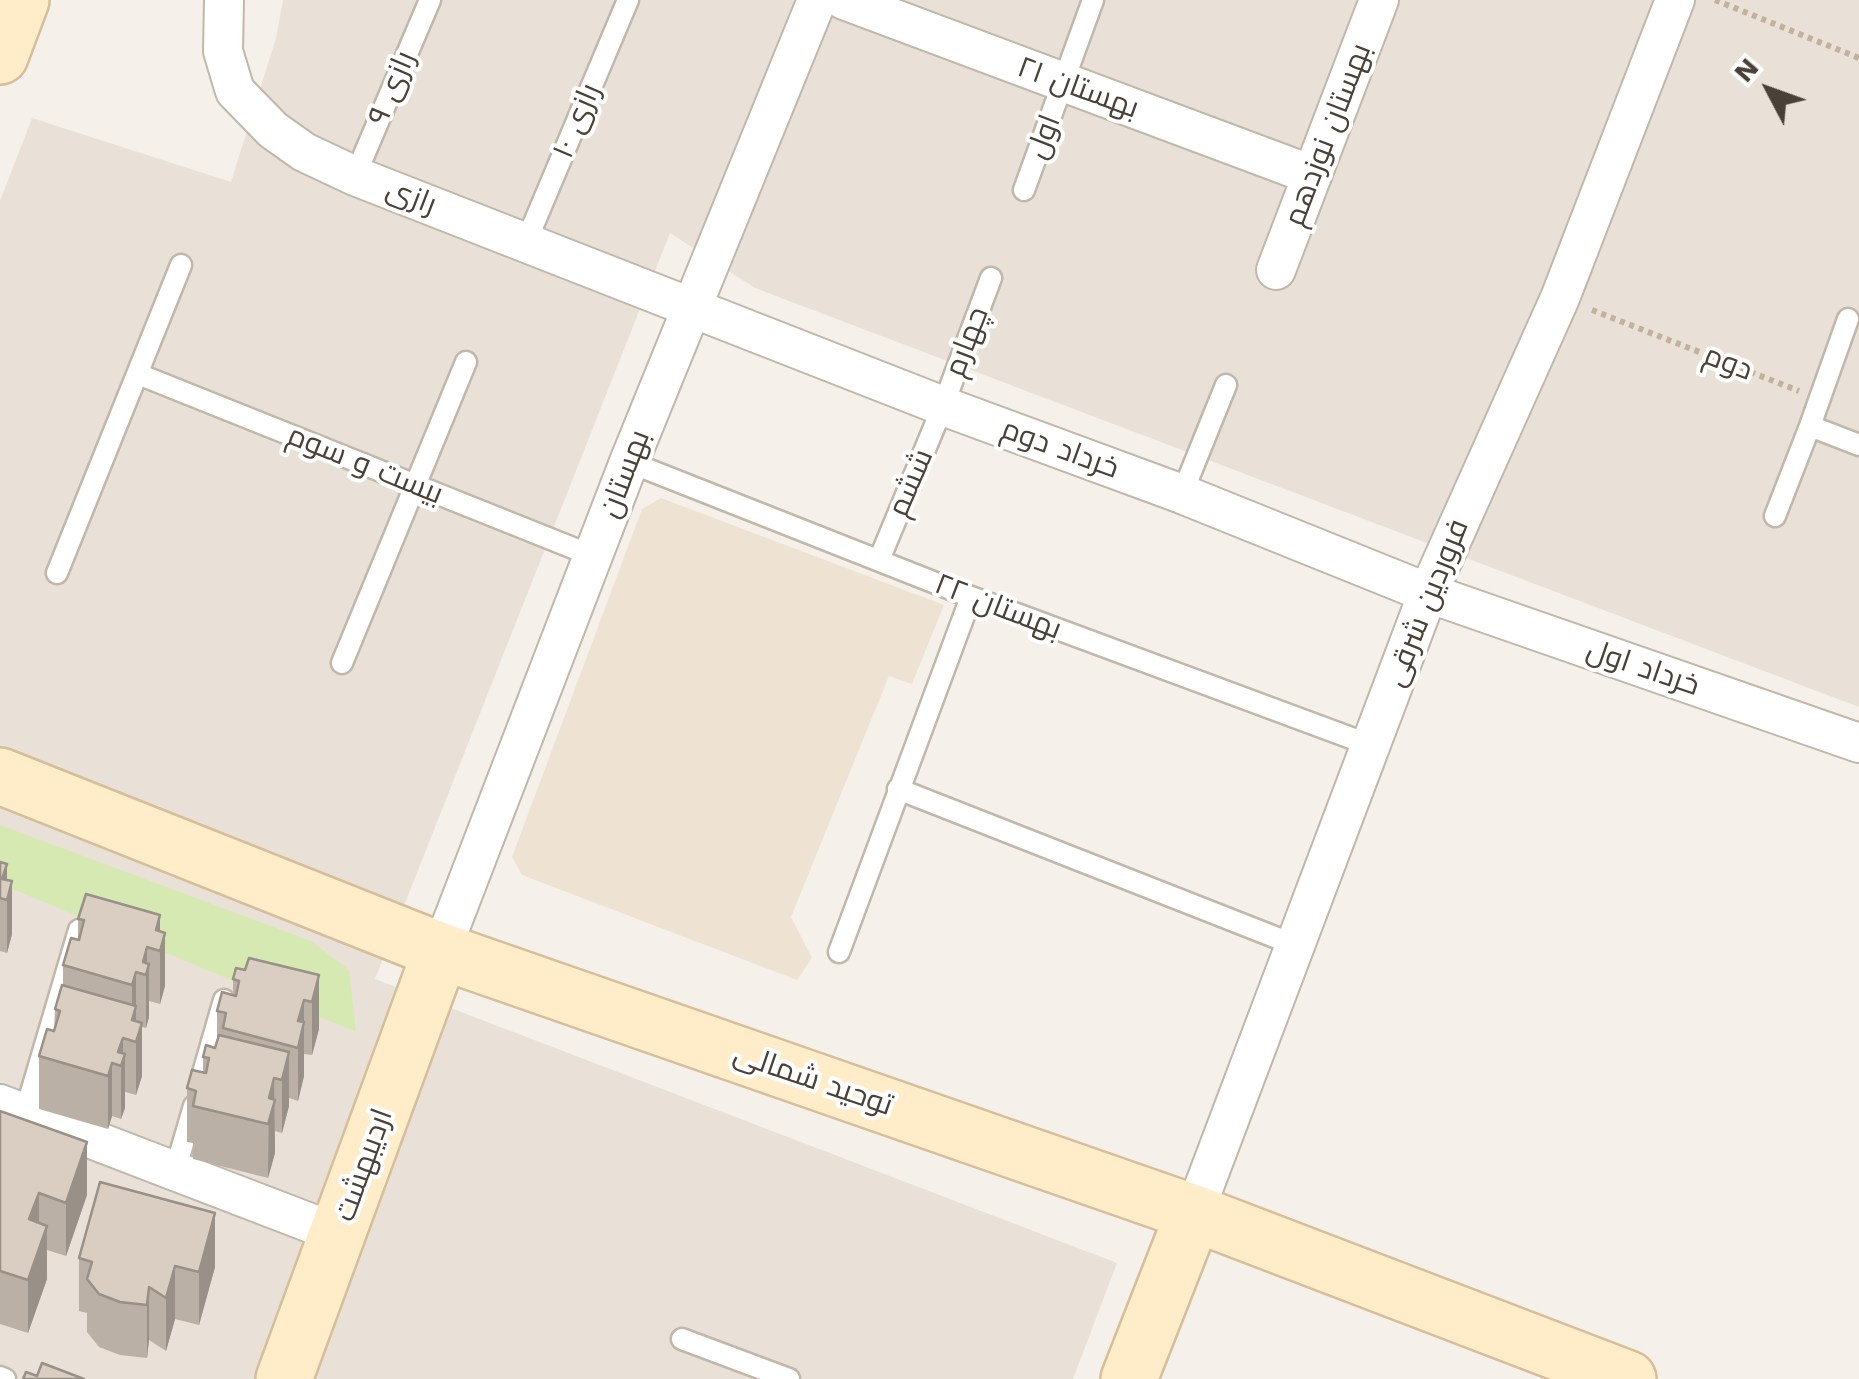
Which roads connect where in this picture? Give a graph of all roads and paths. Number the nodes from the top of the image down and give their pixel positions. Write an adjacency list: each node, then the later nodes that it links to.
1 (22, 0): 11 (street)
2 (224, 0): 15 (street, رازی)
3 (430, 0): 15 (lane, رازی ۹)
4 (628, 0): 17 (lane, رازی ۱۰)
5 (818, 0): 22 (street, بهستان)
6 (844, 0): 13 (street, بهستان ۲۱)
7 (1093, 0): 13 (lane)
8 (1379, 0): 14 (street, بهستان نوزدهم)
9 (1675, 0): 21 (street, فروردین شرقی)
10 (1714, 0): 12 (path)
11 (0, 56)
12 (1859, 58)
13 (1065, 84): 14 (street, بهستان ۲۱); 16 (lane, اول)
14 (1312, 175): 19 (street, بهستان نوزدهم)
15 (355, 176): 17 (street, رازی)
16 (1024, 190)
17 (526, 242): 22 (street, رازی)
18 (181, 265): 25 (lane)
19 (1276, 270)
20 (991, 278): 28 (lane, چهارم)
21 (1560, 298): 27 (path, دوم); 38 (street, فروردین شرقی)
22 (691, 308): 28 (street, خرداد دوم); 31 (street, بهستان)
23 (1848, 319): 27 (lane)
24 (466, 362): 32 (lane)
25 (138, 374): 32 (lane, بیست و سوم); 37 (lane)
26 (1226, 385): 33 (lane)
27 (1819, 398): 29 (lane)
28 (942, 406): 33 (street, خرداد دوم); 36 (lane, ششم)
29 (1810, 426): 30 (lane); 34 (lane)
30 (1859, 446)
31 (629, 462): 35 (street, بهستان); 36 (lane, بهستان ۲۲)
32 (416, 486): 35 (lane, بیست و سوم); 40 (lane)
33 (1182, 494): 38 (street, خرداد دوم)
34 (1775, 516)
35 (593, 556): 47 (street, بهستان)
36 (879, 560): 39 (lane, بهستان ۲۲)
37 (57, 573)
38 (1428, 593): 41 (street, خرداد اول); 42 (street, فروردین شرقی)
39 (971, 598): 42 (lane, بهستان ۲۲); 44 (lane)
40 (342, 663)
41 (1859, 743)
42 (1370, 745): 46 (street, فروردین شرقی)
43 (0, 776): 47 (street, توحید شمالی)
44 (898, 788): 46 (lane); 48 (lane)
45 (79, 930): 50 (lane)
46 (1296, 945): 52 (street, فروردین شرقی)
47 (441, 951): 52 (street, توحید شمالی); 53 (street, اردیبهشت)
48 (838, 952)
49 (226, 994): 51 (lane)
50 (12, 1108): 51 (street)
51 (175, 1171): 53 (street)
52 (1194, 1212): 57 (street); 58 (street, توحید شمالی)
53 (339, 1234): 55 (street, اردیبهشت)
54 (682, 1338): 56 (lane)
55 (284, 1379)
56 (789, 1379)
57 (1129, 1379)
58 (1628, 1379)

